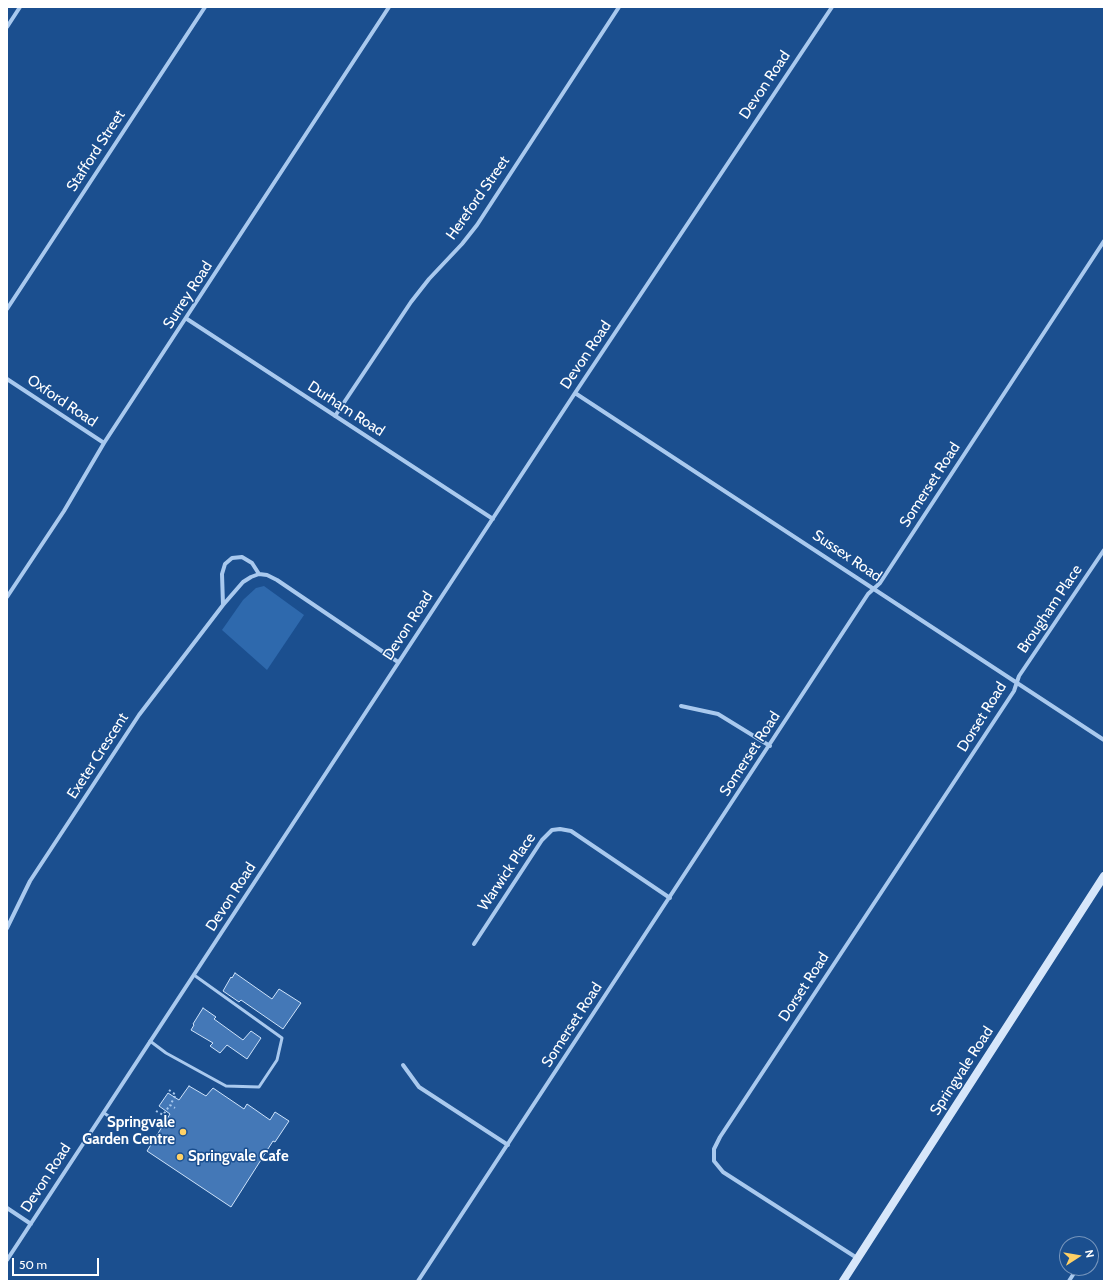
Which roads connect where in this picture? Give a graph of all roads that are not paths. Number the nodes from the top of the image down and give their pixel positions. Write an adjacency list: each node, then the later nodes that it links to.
1 (20, 7): 6 (street)
2 (205, 7): 8 (street, Stafford Street)
3 (389, 7): 9 (street, Surrey Road)
4 (619, 7): 12 (street, Hereford Street)
5 (832, 7): 11 (street, Devon Road)
6 (7, 27)
7 (1104, 241): 17 (street, Somerset Road)
8 (7, 309)
9 (187, 318): 12 (street, Durham Road); 13 (street, Surrey Road)
10 (7, 379): 13 (street, Oxford Road)
11 (575, 393): 14 (street, Devon Road); 17 (street, Sussex Road)
12 (335, 416): 14 (street, Durham Road)
13 (104, 443): 18 (street, Surrey Road)
14 (493, 519): 20 (street, Devon Road)
15 (1104, 550): 21 (street, Brougham Place)
16 (260, 574): 19 (street, Exeter Crescent); 19 (street); 20 (street)
17 (874, 589): 21 (street, Sussex Road); 24 (street, Somerset Road)
18 (7, 597)
19 (223, 605): 27 (street, Exeter Crescent)
20 (398, 662): 29 (street, Devon Road)
21 (1017, 683): 23 (street, Sussex Road); 37 (street, Dorset Road)
22 (681, 706): 24 (street)
23 (1104, 740)
24 (770, 746): 26 (street, Somerset Road)
25 (1104, 876): 37 (street, Springvale Road)
26 (670, 898): 28 (street, Warwick Place); 34 (street, Somerset Road)
27 (7, 928)
28 (474, 944)
29 (194, 975): 30 (street, Devon Road); 30 (lane)
30 (150, 1041): 32 (street, Devon Road)
31 (403, 1065): 34 (street)
32 (104, 1113): 33 (lane); 36 (street, Devon Road)
33 (120, 1124)
34 (508, 1145): 39 (street, Somerset Road)
35 (7, 1208): 36 (street)
36 (31, 1224): 38 (street, Devon Road)
37 (857, 1259): 40 (street, Springvale Road)
38 (7, 1260)
39 (418, 1281)
40 (843, 1281)

